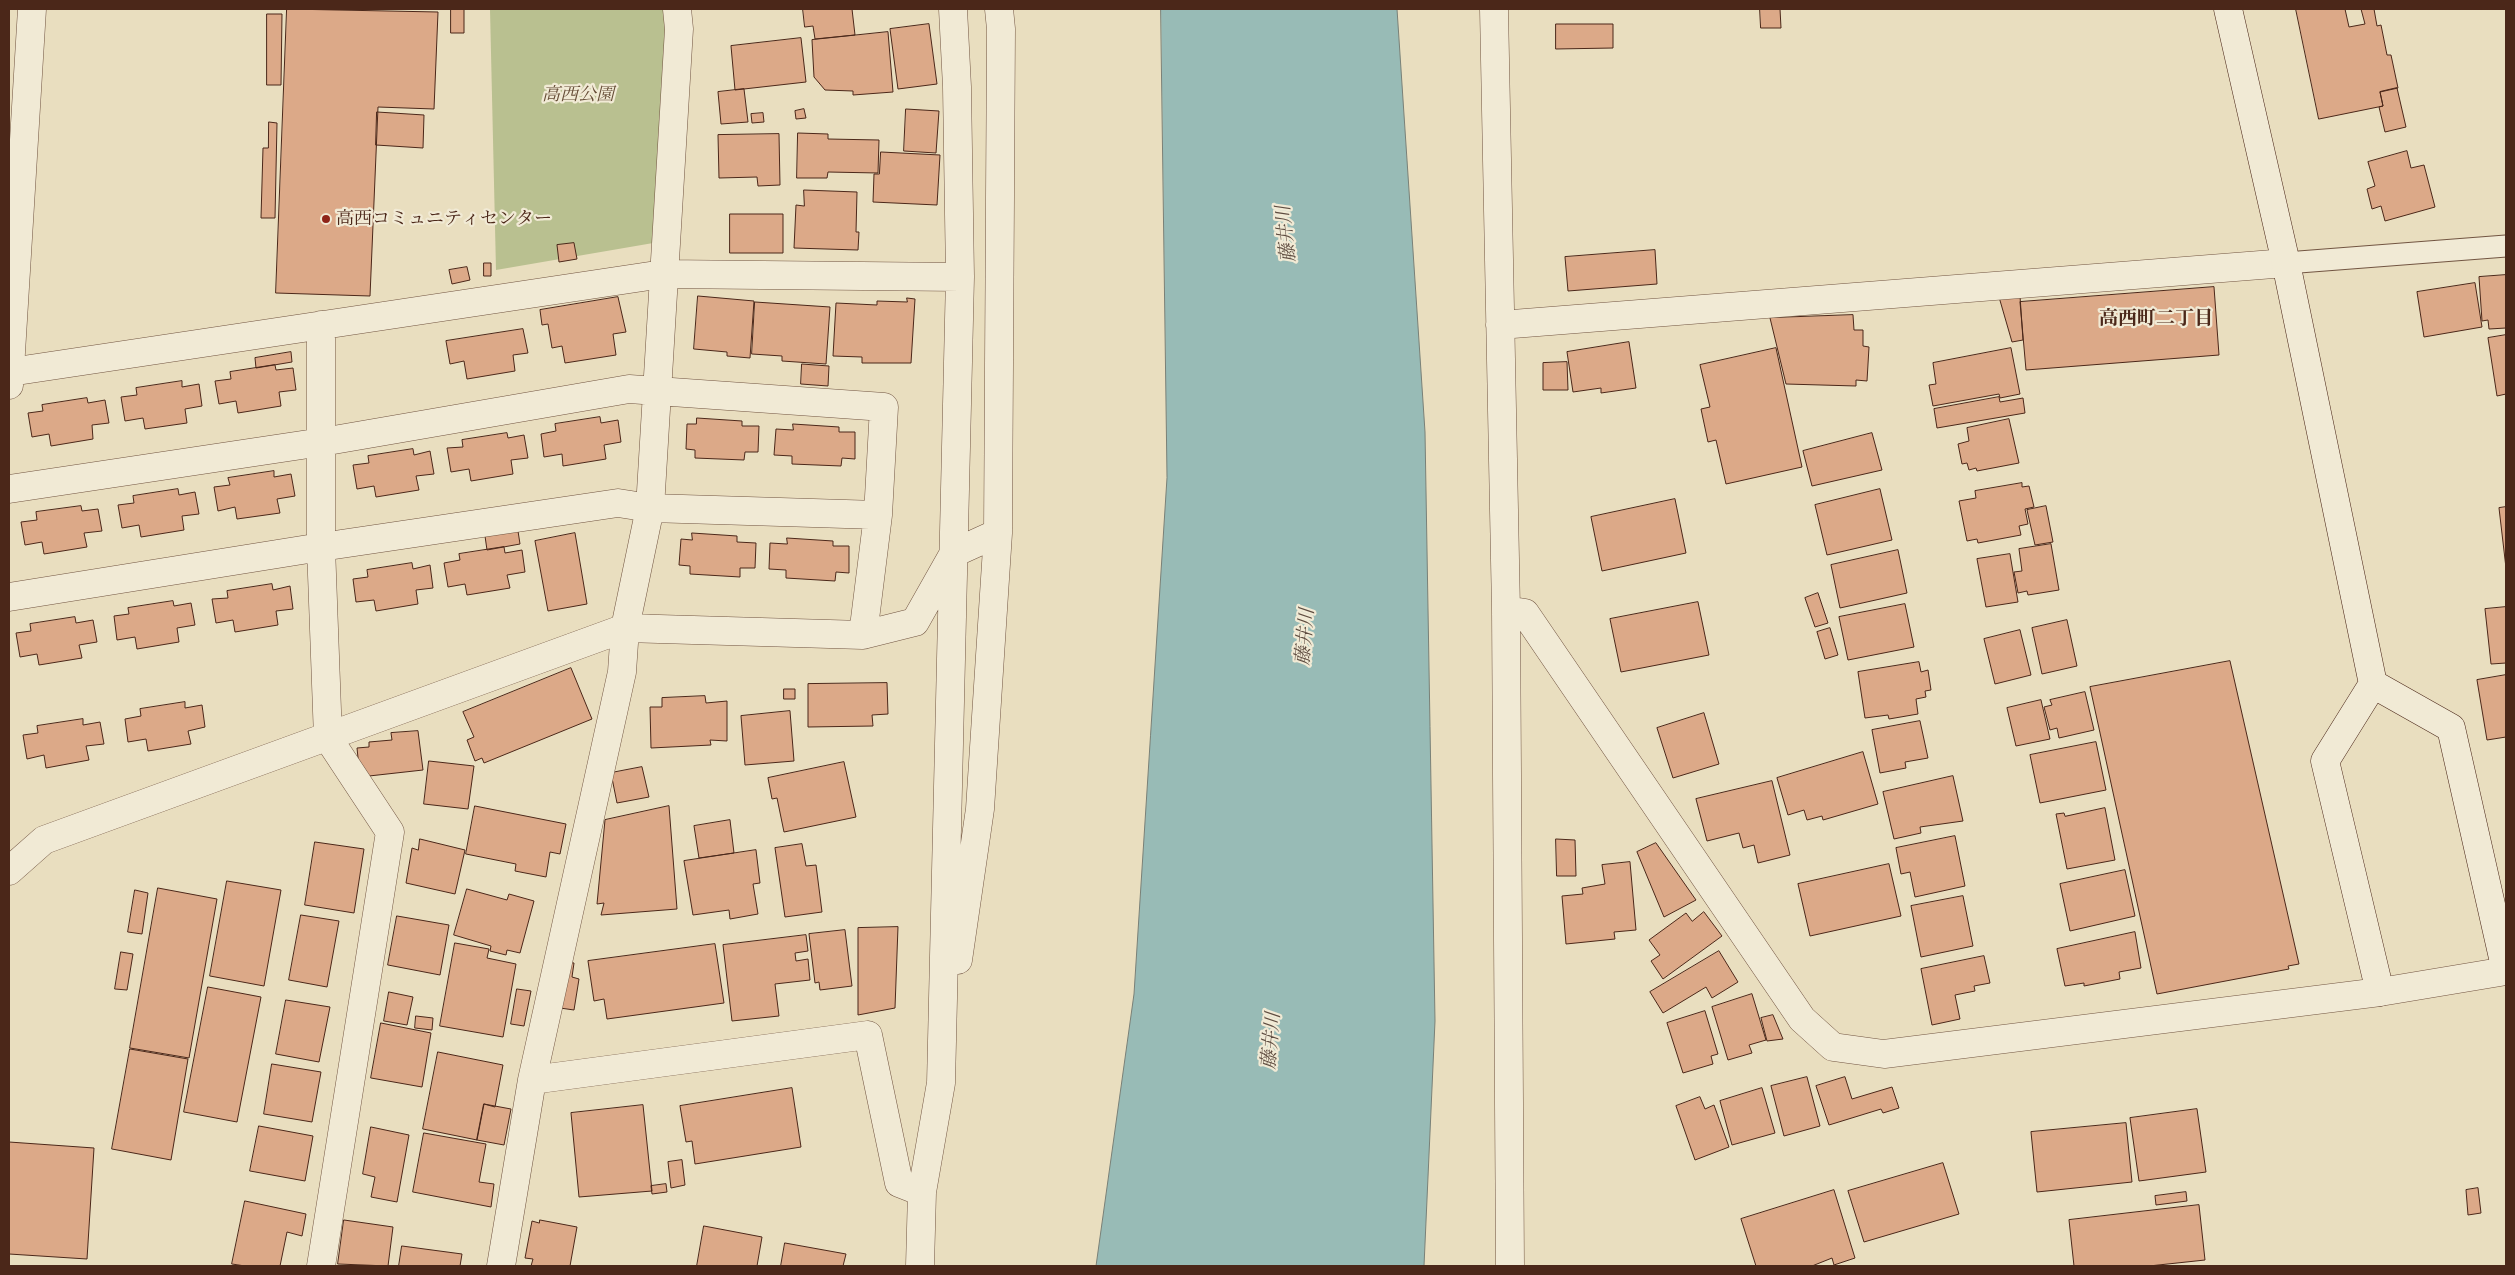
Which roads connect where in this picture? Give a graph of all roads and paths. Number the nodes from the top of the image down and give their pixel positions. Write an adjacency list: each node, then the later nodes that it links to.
1 (32, 9): 7 (street)
2 (677, 9): 10 (street)
3 (953, 9): 11 (street)
4 (999, 9): 20 (street)
5 (1494, 9): 12 (street)
6 (2228, 9): 9 (street)
7 (17, 158): 14 (street)
8 (2506, 246): 9 (lane)
9 (2286, 263): 12 (street); 27 (street)
10 (663, 274): 11 (street); 13 (street); 15 (street)
11 (960, 277): 22 (street)
12 (1500, 324): 24 (street)
13 (321, 325): 14 (street); 16 (street)
14 (9, 379)
15 (656, 391): 16 (street); 18 (street); 19 (street)
16 (322, 442): 17 (street); 21 (street)
17 (9, 489)
18 (650, 508): 19 (street); 21 (street); 25 (street)
19 (878, 515): 26 (street)
20 (998, 533): 22 (street); 33 (street)
21 (321, 547): 23 (street); 28 (street)
22 (954, 553): 26 (street); 33 (street)
23 (9, 597)
24 (1506, 610): 31 (street); 38 (street)
25 (625, 628): 26 (street); 28 (street); 32 (street)
26 (863, 635)
27 (2373, 684): 30 (street); 31 (street)
28 (328, 738): 29 (street); 35 (street)
29 (9, 871)
30 (2506, 971): 31 (street)
31 (2380, 992)
32 (532, 1080): 34 (street); 36 (street)
33 (941, 1083): 34 (street)
34 (922, 1192): 37 (street)
35 (321, 1266)
36 (501, 1266)
37 (920, 1266)
38 (1510, 1266)

